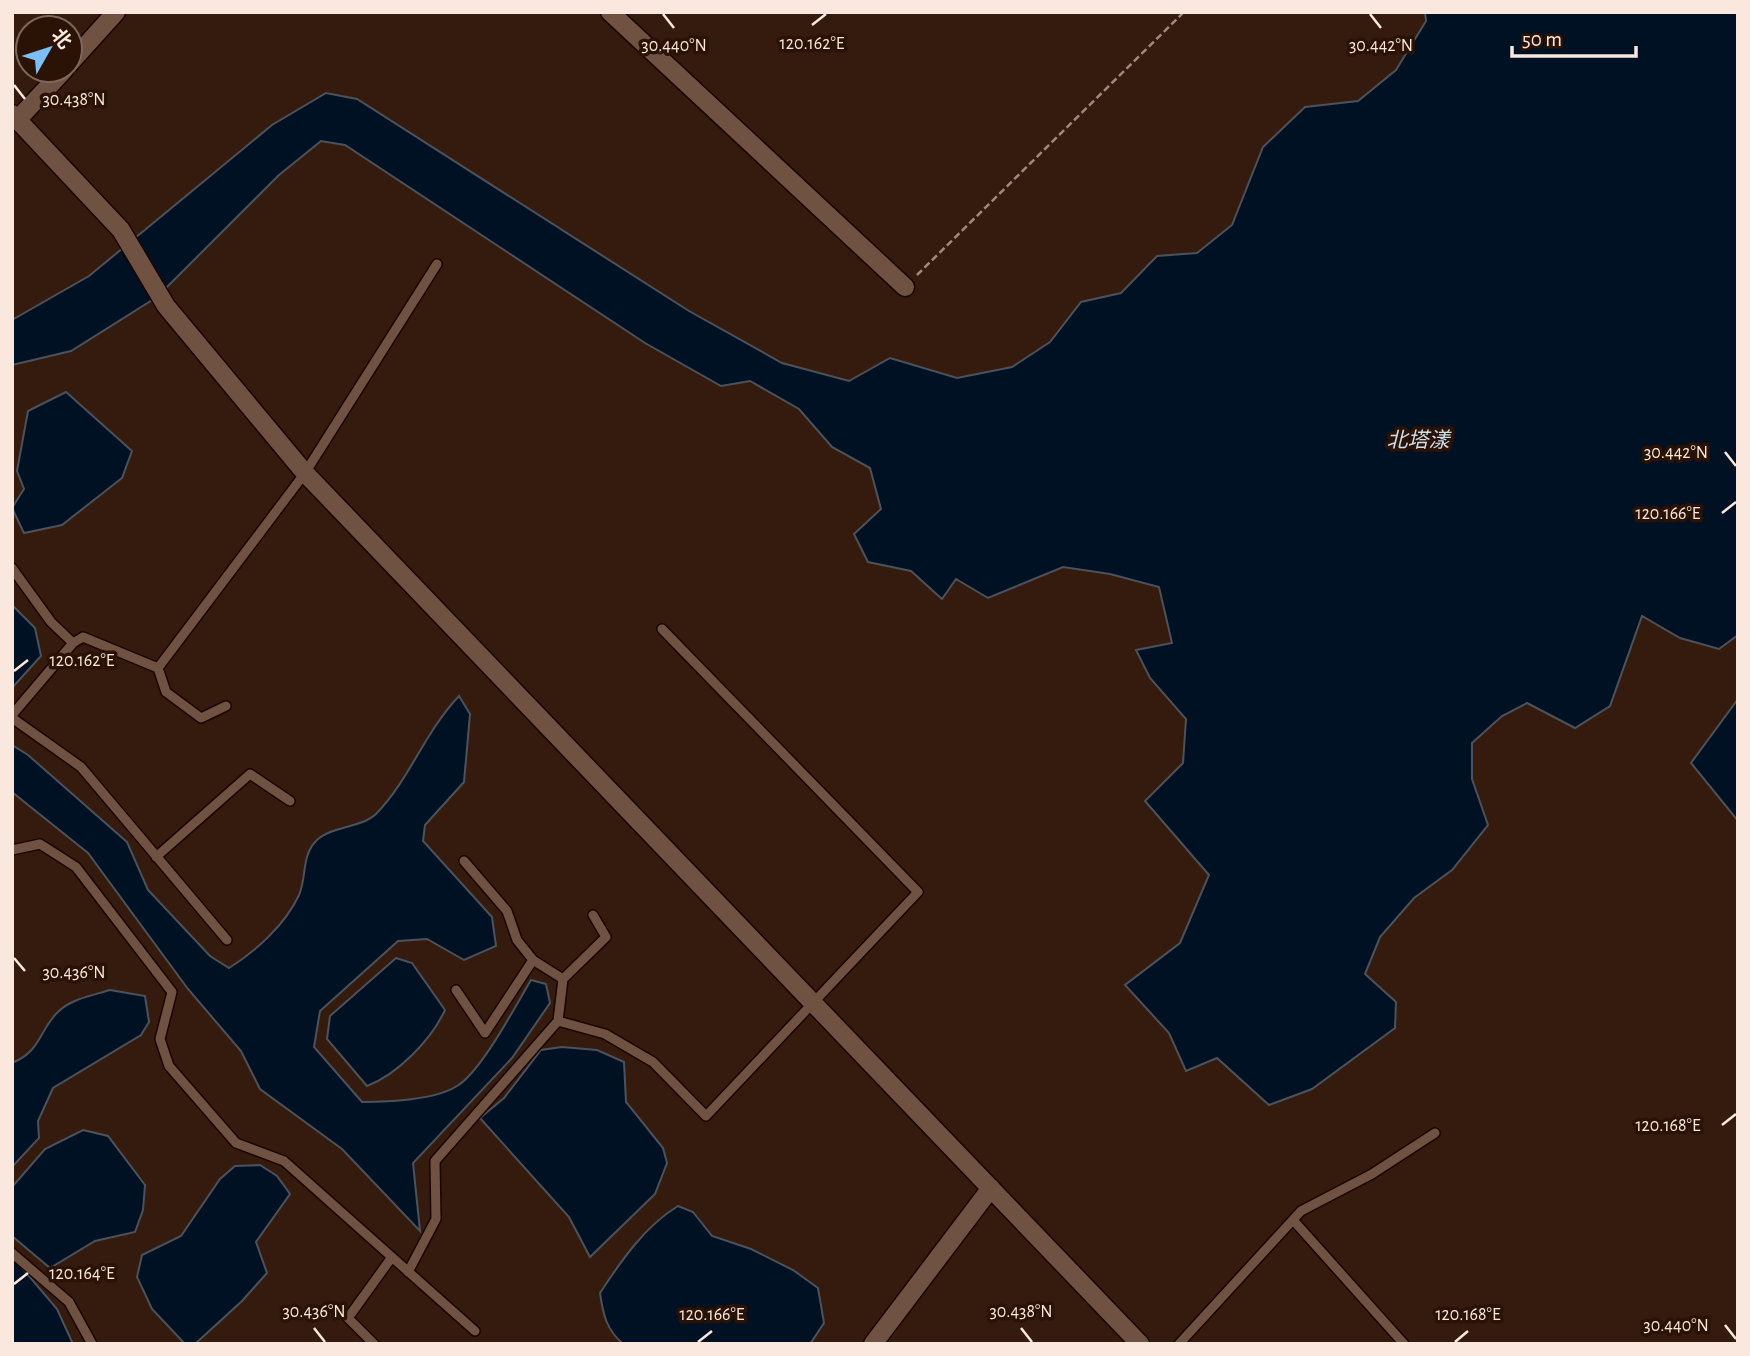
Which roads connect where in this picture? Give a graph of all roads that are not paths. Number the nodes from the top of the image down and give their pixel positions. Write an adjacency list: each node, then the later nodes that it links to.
1 (116, 12): 3 (street)
2 (610, 12): 7 (street)
3 (84, 47)
4 (49, 84): 5 (street)
5 (15, 117): 8 (street)
6 (437, 264): 8 (lane)
7 (905, 287)
8 (305, 473): 12 (lane); 24 (street)
9 (12, 568): 11 (lane)
10 (662, 629): 24 (lane)
11 (73, 643): 12 (lane); 14 (lane)
12 (158, 668): 13 (lane)
13 (226, 706)
14 (12, 716): 17 (lane)
15 (290, 801): 17 (lane)
16 (12, 850): 30 (lane)
17 (156, 856): 20 (lane)
18 (464, 861): 21 (lane)
19 (593, 915): 22 (lane)
20 (227, 940)
21 (533, 960): 22 (lane); 23 (lane)
22 (563, 979): 25 (lane)
23 (456, 990)
24 (814, 1002): 25 (lane); 27 (street)
25 (558, 1021): 31 (lane)
26 (1435, 1133): 28 (lane)
27 (991, 1188): 35 (street); 36 (street)
28 (1293, 1220): 37 (lane); 38 (lane)
29 (12, 1253): 33 (lane)
30 (392, 1257): 31 (lane); 34 (lane)
31 (408, 1272): 32 (lane)
32 (475, 1331)
33 (92, 1344)
34 (374, 1344)
35 (873, 1344)
36 (1140, 1344)
37 (1179, 1344)
38 (1404, 1344)

